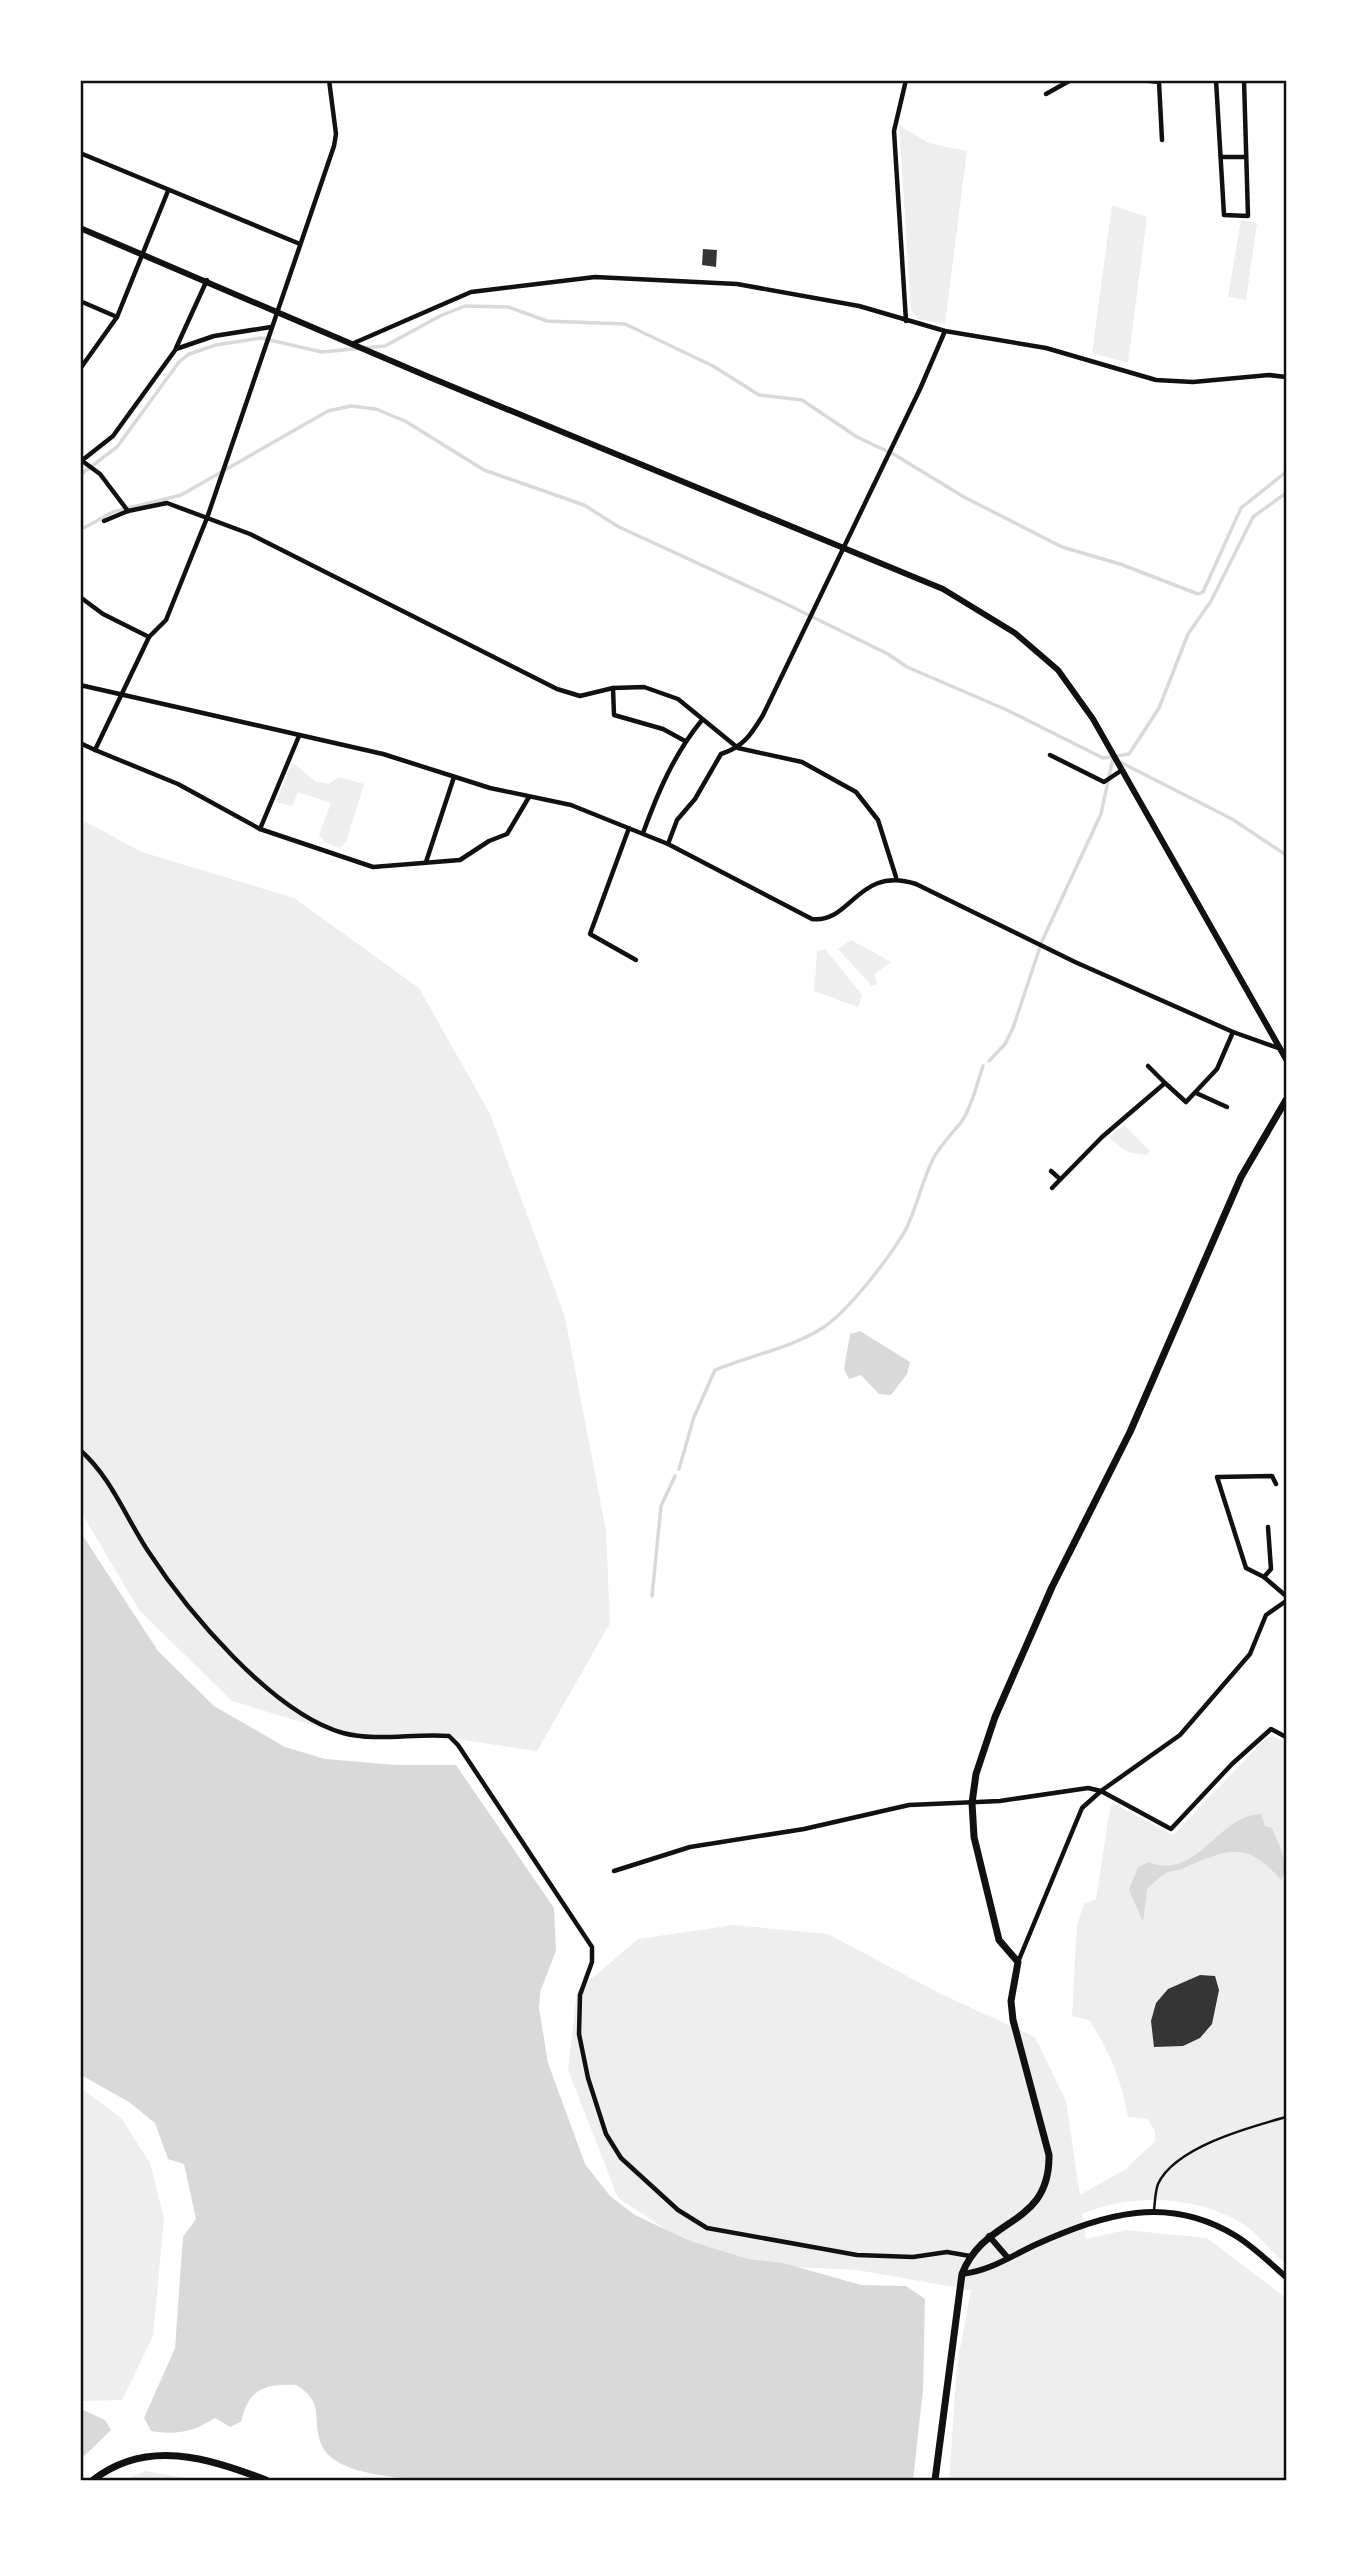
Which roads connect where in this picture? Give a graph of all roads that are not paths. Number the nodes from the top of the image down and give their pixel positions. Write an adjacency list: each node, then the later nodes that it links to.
1 (328, 80): 14 (street)
2 (906, 80): 20 (street)
3 (1071, 80): 7 (street)
4 (1141, 80): 8 (street)
5 (1216, 80): 10 (street)
6 (1244, 80): 11 (street)
7 (1045, 94)
8 (1162, 139)
9 (80, 153): 12 (street)
10 (1221, 157): 11 (street); 11 (street)
11 (1247, 157)
12 (168, 191): 14 (street); 15 (street)
13 (80, 228): 15 (street)
14 (299, 244): 18 (street)
15 (145, 255): 16 (street); 19 (street)
16 (207, 280): 18 (street); 24 (street)
17 (80, 301): 19 (street)
18 (276, 310): 21 (street); 23 (street)
19 (117, 317): 25 (street)
20 (906, 321): 22 (street); 23 (street)
21 (271, 327): 24 (street); 29 (street)
22 (945, 331): 26 (street); 31 (street)
23 (356, 344): 31 (street)
24 (176, 349): 27 (street)
25 (80, 369)
26 (1286, 377)
27 (82, 461): 28 (street)
28 (128, 510): 29 (street); 30 (street)
29 (207, 518): 33 (street); 35 (street)
30 (104, 521)
31 (842, 547): 41 (street); 44 (street)
32 (80, 597): 33 (street)
33 (149, 637): 36 (street)
34 (80, 685): 36 (street)
35 (613, 688): 37 (street); 39 (street)
36 (122, 694): 38 (street); 42 (street)
37 (702, 720): 39 (street); 41 (street)
38 (299, 736): 45 (street); 48 (street)
39 (685, 741): 49 (street)
40 (80, 743): 42 (street)
41 (738, 748): 50 (street); 52 (street)
42 (95, 750): 48 (street)
43 (1050, 755): 44 (street)
44 (1119, 769): 55 (street)
45 (454, 777): 46 (street); 51 (street)
46 (529, 797): 47 (street); 51 (street)
47 (629, 828): 49 (street); 53 (street)
48 (260, 829): 51 (street)
49 (643, 834): 50 (street)
50 (668, 844): 52 (street)
51 (426, 862)
52 (896, 877): 54 (street)
53 (636, 960)
54 (1233, 1032): 55 (street); 59 (street)
55 (1282, 1049): 56 (street)
56 (1286, 1059)
57 (1148, 1066): 58 (street)
58 (1165, 1083): 59 (street); 63 (street)
59 (1196, 1093): 61 (street)
60 (1286, 1100): 72 (main road)
61 (1227, 1107)
62 (1051, 1171): 63 (street)
63 (1060, 1179): 64 (street)
64 (1052, 1188)
65 (80, 1450): 78 (street)
66 (1276, 1484): 68 (street)
67 (1268, 1527): 68 (street)
68 (1264, 1577): 69 (street)
69 (1286, 1599): 71 (street)
70 (1286, 1737): 71 (street)
71 (1101, 1791): 72 (street); 74 (street)
72 (972, 1803): 73 (street); 74 (main road)
73 (614, 1871)
74 (1018, 1962): 77 (main road)
75 (1286, 2117): 76 (lane)
76 (1154, 2211): 79 (street); 81 (street)
77 (989, 2236): 78 (main road); 79 (street)
78 (970, 2256): 80 (main road)
79 (1009, 2258): 80 (street)
80 (962, 2274): 84 (main road)
81 (1286, 2277)
82 (93, 2480): 83 (main road)
83 (266, 2480)
84 (935, 2480)

